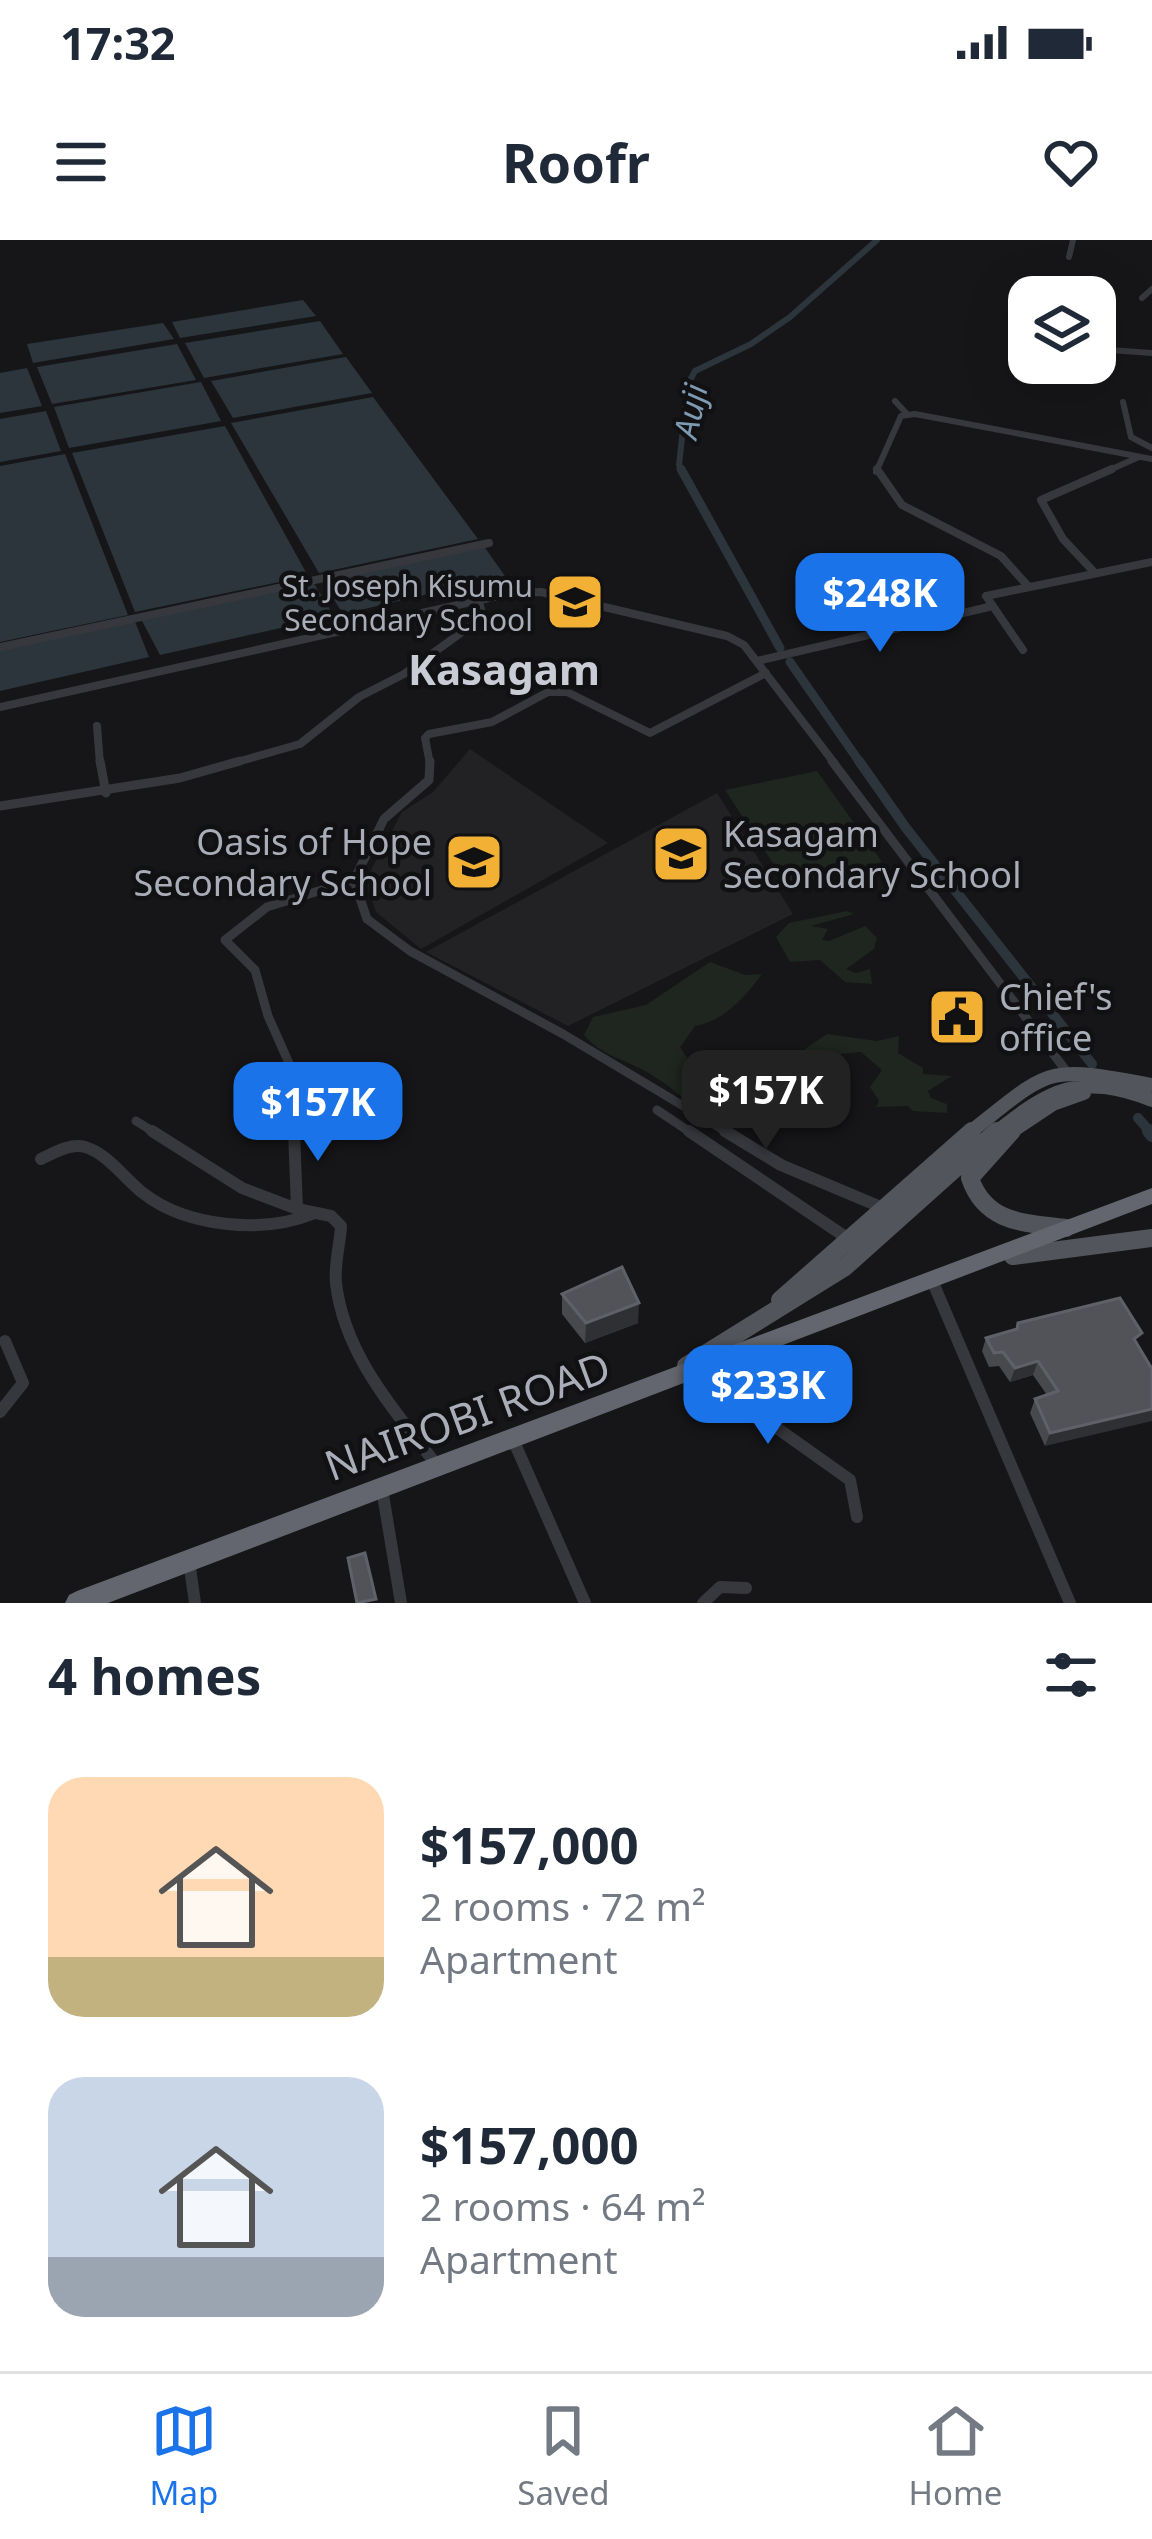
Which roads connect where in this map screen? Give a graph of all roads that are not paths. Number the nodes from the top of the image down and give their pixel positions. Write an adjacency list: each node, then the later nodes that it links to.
1 (1073, 240): 2 (street)
2 (1069, 257)
3 (1152, 289): 4 (street)
4 (1142, 298)
5 (1116, 350): 6 (street)
6 (1152, 353)
7 (895, 400): 9 (street)
8 (1123, 402): 10 (street)
9 (907, 414): 11 (street); 16 (street)
10 (1152, 448)
11 (1139, 457): 12 (street); 15 (street)
12 (1152, 459)
13 (488, 543): 19 (street)
14 (1152, 562): 15 (street)
15 (1094, 572): 16 (street)
16 (1028, 585): 18 (street)
17 (478, 598): 21 (street); 23 (street); 25 (street)
18 (993, 606): 20 (street); 21 (street)
19 (0, 647)
20 (1023, 650)
21 (757, 661): 22 (street)
22 (766, 673): 27 (street); 28 (street)
23 (0, 707)
24 (97, 726): 25 (street)
25 (106, 793): 26 (street)
26 (0, 806)
27 (354, 880): 36 (street); 37 (street)
28 (1067, 1072): 29 (main road); 37 (main road)
29 (1152, 1085)
30 (1152, 1100): 44 (main road)
31 (1152, 1109): 39 (main road)
32 (657, 1111): 40 (street)
33 (136, 1121): 36 (street)
34 (41, 1159): 38 (street)
35 (1152, 1199): 39 (highway, NAIROBI ROAD); 42 (highway, NAIROBI ROAD)
36 (297, 1208): 38 (street)
37 (884, 1208): 40 (main road)
38 (312, 1214): 50 (street)
39 (1069, 1228): 47 (highway, NAIROBI ROAD)
40 (847, 1238): 44 (main road)
41 (1152, 1238): 42 (main road)
42 (1013, 1256): 43 (highway, NAIROBI ROAD)
43 (934, 1285): 46 (highway, NAIROBI ROAD); 61 (street)
44 (765, 1313): 47 (main road)
45 (5, 1341): 48 (street)
46 (718, 1368): 49 (highway, NAIROBI ROAD); 52 (street)
47 (652, 1388): 50 (highway, NAIROBI ROAD)
48 (0, 1412)
49 (515, 1444): 51 (highway, NAIROBI ROAD); 59 (street)
50 (437, 1466): 55 (highway, NAIROBI ROAD)
51 (383, 1495): 53 (highway, NAIROBI ROAD); 58 (street)
52 (857, 1517)
53 (190, 1568): 56 (highway, NAIROBI ROAD); 57 (street)
54 (746, 1588): 60 (street)
55 (77, 1603)
56 (95, 1603)
57 (195, 1603)
58 (401, 1603)
59 (585, 1603)
60 (703, 1603)
61 (1070, 1603)

